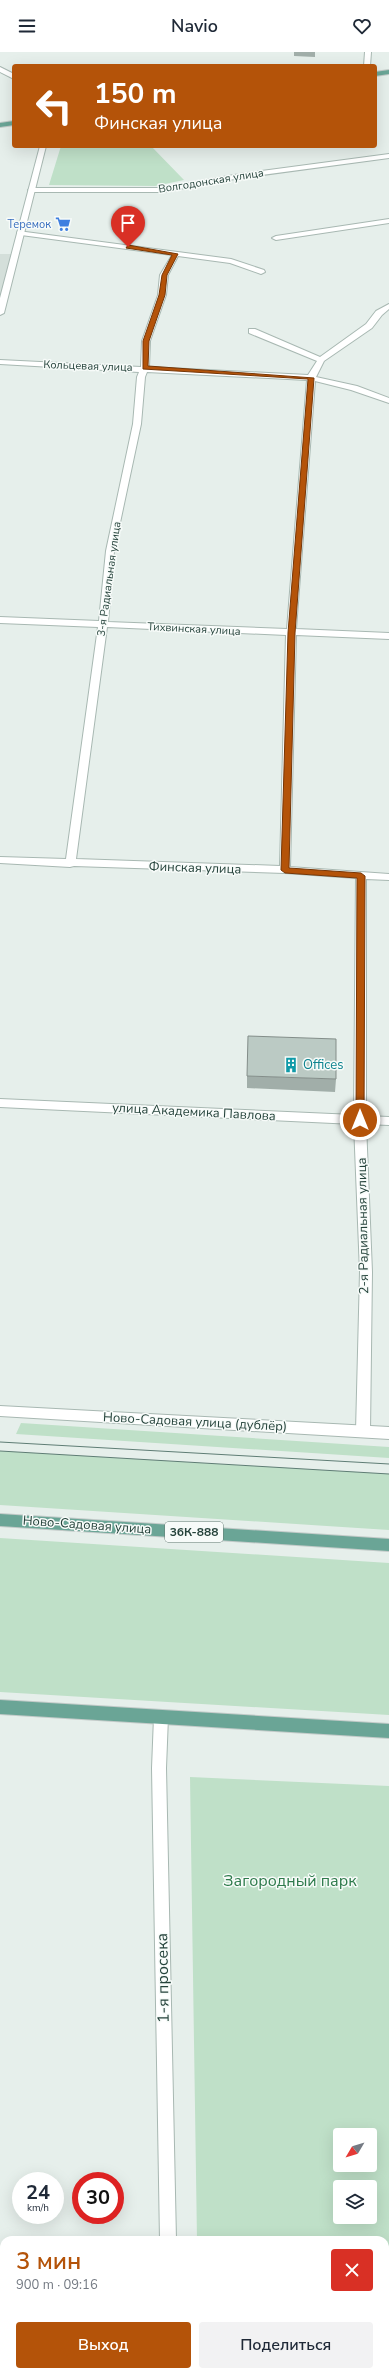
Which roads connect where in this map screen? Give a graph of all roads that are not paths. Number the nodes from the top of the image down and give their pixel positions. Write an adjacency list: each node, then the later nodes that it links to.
1 (368, 52): 2 (street)
2 (367, 64)
3 (0, 70): 6 (street)
4 (389, 72): 5 (main road)
5 (377, 74)
6 (12, 76)
7 (389, 76): 8 (main road)
8 (377, 77)
9 (389, 80): 10 (main road)
10 (377, 81)
11 (12, 120): 12 (main road)
12 (0, 121)
13 (12, 123): 14 (main road)
14 (0, 125)
15 (12, 127): 16 (main road)
16 (0, 129)
17 (42, 148): 19 (street)
18 (389, 156): 19 (street, Волгодонская улица)
19 (32, 190): 21 (street)
20 (389, 221): 22 (street)
21 (21, 233): 23 (street); 26 (street)
22 (276, 238)
23 (176, 254): 24 (street); 30 (street, 3-я Радиальная улица)
24 (261, 272)
25 (389, 306): 28 (street)
26 (0, 313)
27 (252, 331): 28 (street)
28 (321, 360): 31 (street)
29 (0, 362): 30 (street, Кольцевая улица)
30 (145, 368): 31 (street, Кольцевая улица); 34 (street, 3-я Радиальная улица)
31 (311, 378): 32 (street, Кольцевая улица); 35 (street)
32 (389, 401)
33 (0, 620): 34 (street, Тихвинская улица)
34 (103, 625): 35 (street, Тихвинская улица); 38 (street, 3-я Радиальная улица)
35 (291, 633): 36 (street, Тихвинская улица); 39 (street)
36 (389, 636)
37 (0, 860): 38 (street, Финская улица)
38 (70, 864): 39 (street, Финская улица)
39 (285, 870): 40 (street, Финская улица)
40 (361, 876): 41 (street, Финская улица); 43 (street, 2-я Радиальная улица)
41 (389, 877)
42 (0, 1103): 43 (street, улица Академика Павлова)
43 (360, 1120): 44 (street, улица Академика Павлова); 46 (street, 2-я Радиальная улица)
44 (389, 1121)
45 (0, 1411): 46 (street, Ново-Садовая улица (дублёр))
46 (363, 1431): 47 (street, Ново-Садовая улица (дублёр))
47 (389, 1433)
48 (0, 1520): 49 (main road, Ново-Садовая улица / 36К-888)
49 (389, 1545)
50 (0, 1707): 51 (main road)
51 (161, 1717): 52 (main road); 53 (street, 1-я просека)
52 (389, 1731)
53 (168, 2236)

